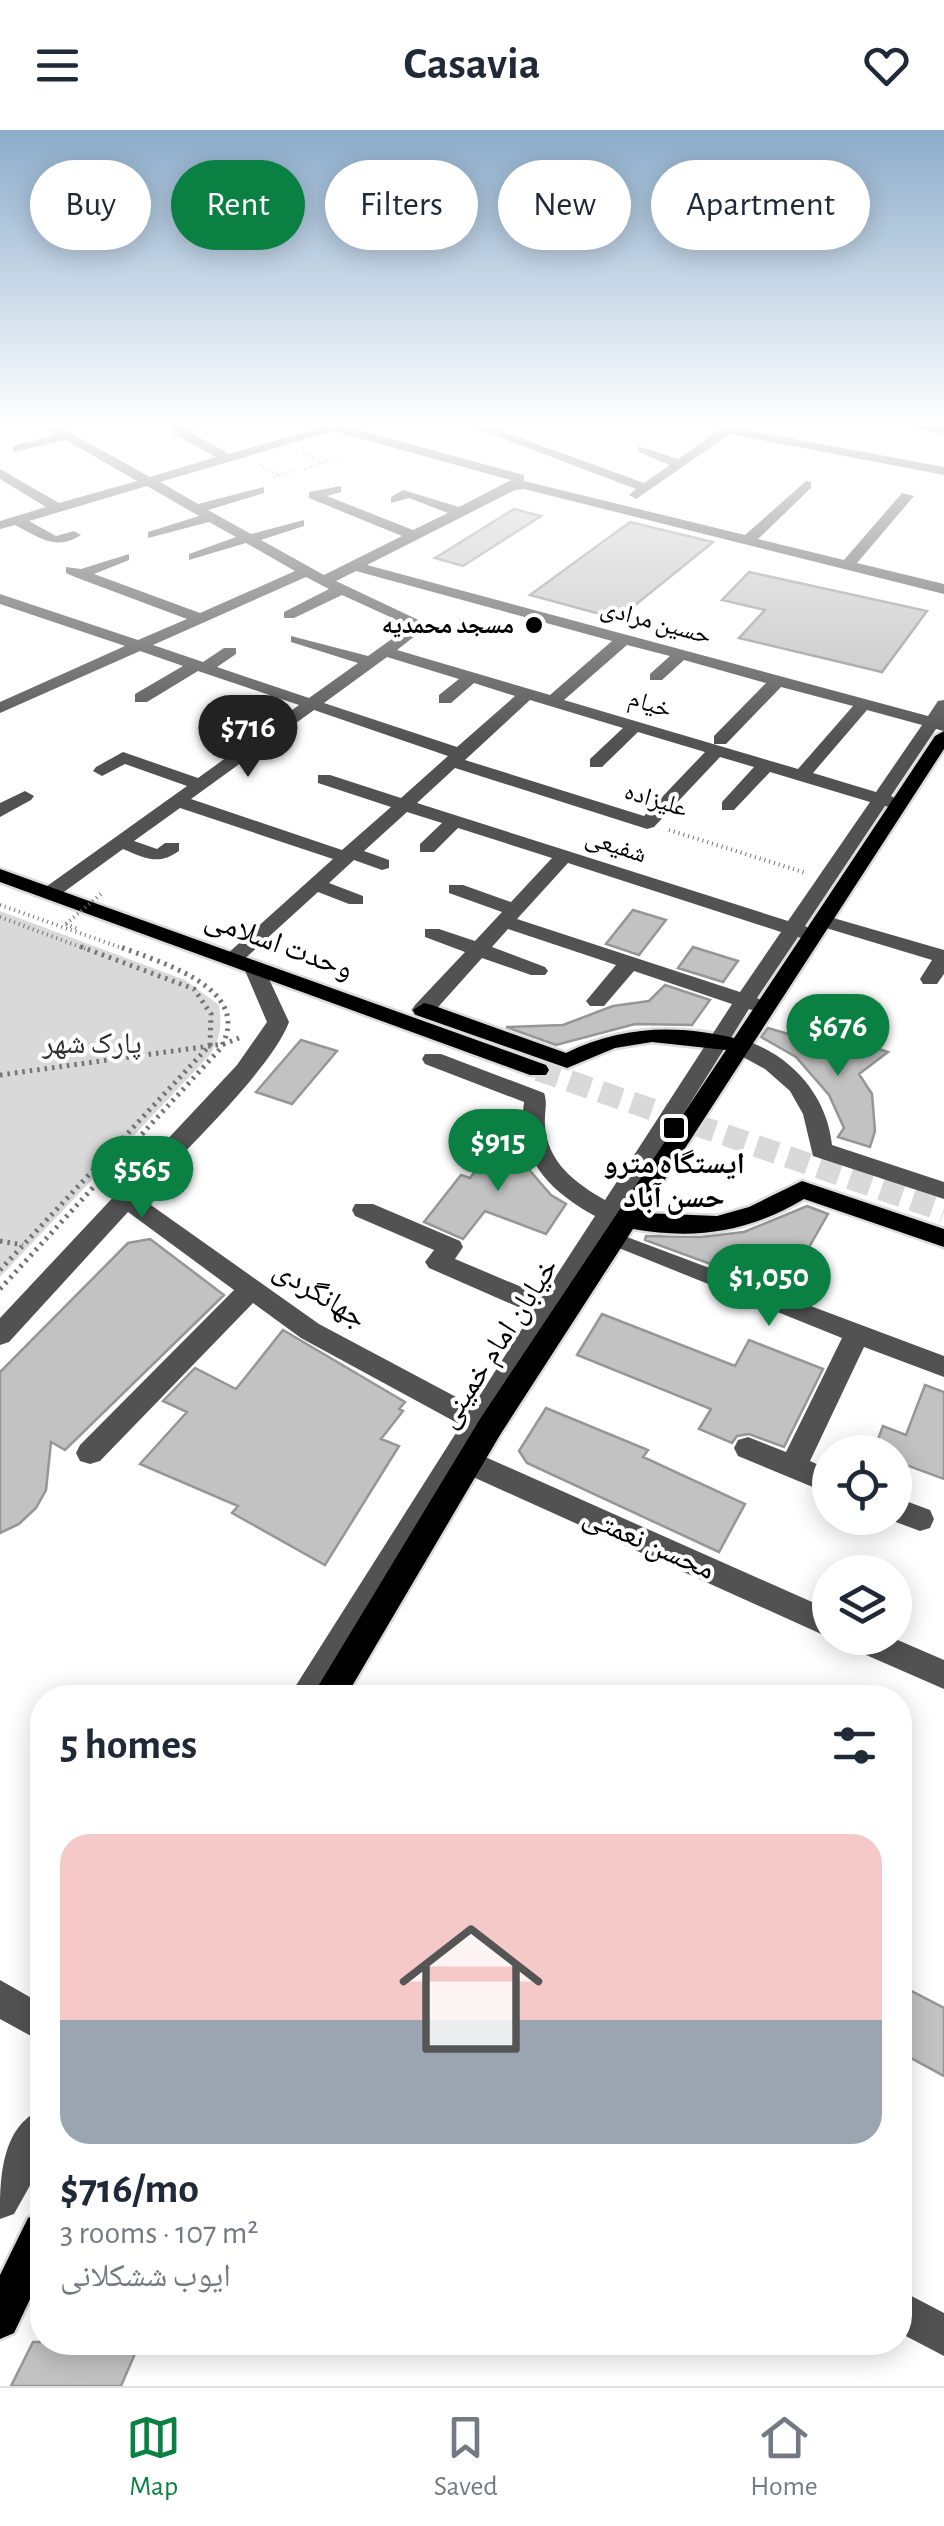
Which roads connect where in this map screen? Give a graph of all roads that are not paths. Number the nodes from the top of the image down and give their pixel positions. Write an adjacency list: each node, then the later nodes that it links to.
1 (37, 531): 10 (street)
2 (166, 531): 11 (street)
3 (236, 531): 13 (street)
4 (268, 531): 13 (street)
5 (403, 531): 12 (street)
6 (424, 531): 12 (street)
7 (713, 531): 14 (street)
8 (757, 531): 14 (street)
9 (877, 531): 18 (street)
10 (74, 535)
11 (153, 535)
12 (415, 536): 17 (street)
13 (248, 538): 16 (street); 19 (street)
14 (748, 540): 18 (street)
15 (124, 557): 29 (street)
16 (194, 557)
17 (355, 566): 21 (street); 31 (street, حسین مرادی)
18 (848, 566): 23 (street)
19 (307, 572): 21 (street); 24 (street)
20 (240, 577): 24 (street)
21 (324, 582): 22 (street)
22 (341, 589): 27 (street); 36 (street)
23 (944, 589)
24 (266, 590): 29 (street)
25 (0, 599): 26 (street, علیزاده)
26 (25, 608): 28 (street); 32 (street, علیزاده)
27 (289, 615)
28 (0, 616)
29 (202, 618): 32 (street)
30 (297, 639): 36 (street, خیام)
31 (624, 639): 34 (street, حسین مرادی); 45 (street)
32 (140, 646): 37 (street, علیزاده); 43 (street)
33 (230, 651): 37 (street)
34 (681, 654): 39 (street); 40 (street, حسین مرادی)
35 (479, 656): 38 (street)
36 (378, 657): 38 (street, خیام); 47 (street)
37 (201, 667): 44 (street); 47 (street, علیزاده)
38 (464, 675): 42 (street, خیام); 46 (street)
39 (656, 677)
40 (777, 680): 48 (street, حسین مرادی); 54 (street)
41 (3, 686): 43 (street)
42 (527, 694): 51 (street, خیام); 56 (street)
43 (28, 696): 50 (street)
44 (141, 698)
45 (556, 698)
46 (445, 699)
47 (312, 704): 53 (street, علیزاده); 62 (street)
48 (864, 704): 52 (street, حسین مرادی); 60 (street)
49 (944, 705): 52 (street)
50 (0, 708)
51 (635, 726): 54 (street, خیام); 57 (street)
52 (940, 728): 66 (street); 66 (main road, خیابان امام خمینی)
53 (400, 734): 55 (street); 56 (street, علیزاده)
54 (719, 746): 58 (street, خیام); 63 (street, علیزاده)
55 (380, 750)
56 (456, 757): 63 (street, علیزاده); 67 (street)
57 (596, 764)
58 (766, 765): 60 (street, خیام); 69 (street)
59 (102, 771): 62 (street)
60 (801, 776): 66 (street, خیام)
61 (324, 779): 67 (street, شفیعی)
62 (201, 784): 65 (street)
63 (535, 788): 68 (street)
64 (25, 796): 70 (street)
65 (178, 801): 72 (street); 75 (street)
66 (890, 802): 84 (main road, خیابان امام خمینی); 84 (street)
67 (403, 804): 71 (street, شفیعی); 75 (street)
68 (516, 804)
69 (728, 806)
70 (0, 812)
71 (455, 821): 74 (street); 76 (street, شفیعی)
72 (120, 842): 73 (street); 81 (street)
73 (172, 847)
74 (428, 848)
75 (347, 854): 77 (street); 79 (street)
76 (564, 856): 83 (street); 84 (street, شفیعی)
77 (382, 864)
78 (0, 875): 81 (main road, وحدت اسلامی)
79 (314, 884): 82 (street); 89 (street)
80 (456, 888): 83 (street)
81 (50, 893): 89 (main road, وحدت اسلامی)
82 (356, 900)
83 (508, 915): 86 (street); 88 (street)
84 (810, 928): 87 (street, شفیعی); 93 (main road, خیابان امام خمینی)
85 (430, 934): 86 (street)
86 (477, 950): 90 (street); 94 (street)
87 (944, 958): 91 (street)
88 (630, 962): 92 (street); 93 (street)
89 (243, 963): 94 (main road); 97 (main road, وحدت اسلامی); 99 (street)
90 (538, 970)
91 (930, 979)
92 (597, 1001)
93 (755, 1004): 95 (main road, خیابان امام خمینی)
94 (423, 1010): 95 (main road)
95 (729, 1043): 98 (street); 101 (main road, خیابان امام خمینی); 117 (street)
96 (433, 1059): 101 (street)
97 (538, 1070)
98 (944, 1192)
99 (126, 1198): 103 (street, جهانگردی); 105 (street)
100 (364, 1210): 104 (street)
101 (620, 1229): 102 (main road); 104 (main road, خیابان امام خمینی); 106 (street)
102 (944, 1238)
103 (251, 1289): 108 (street, جهانگردی); 110 (street)
104 (562, 1315): 108 (main road, خیابان امام خمینی)
105 (0, 1334)
106 (857, 1334): 107 (street); 112 (street)
107 (944, 1367)
108 (490, 1427): 111 (main road, خیابان امام خمینی)
109 (748, 1448): 112 (street)
110 (90, 1453)
111 (468, 1462): 114 (street, محسن نعمتی); 118 (main road, خیابان امام خمینی)
112 (793, 1467): 113 (street)
113 (812, 1475)
114 (812, 1616)
115 (899, 1655): 116 (street)
116 (944, 1675)
117 (335, 1685)
118 (335, 1685)
119 (0, 1998): 120 (street)
120 (30, 2017)
121 (30, 2149): 122 (street)
122 (0, 2200)
123 (30, 2257): 125 (main road)
124 (912, 2317): 126 (street)
125 (0, 2319)
126 (944, 2336)

